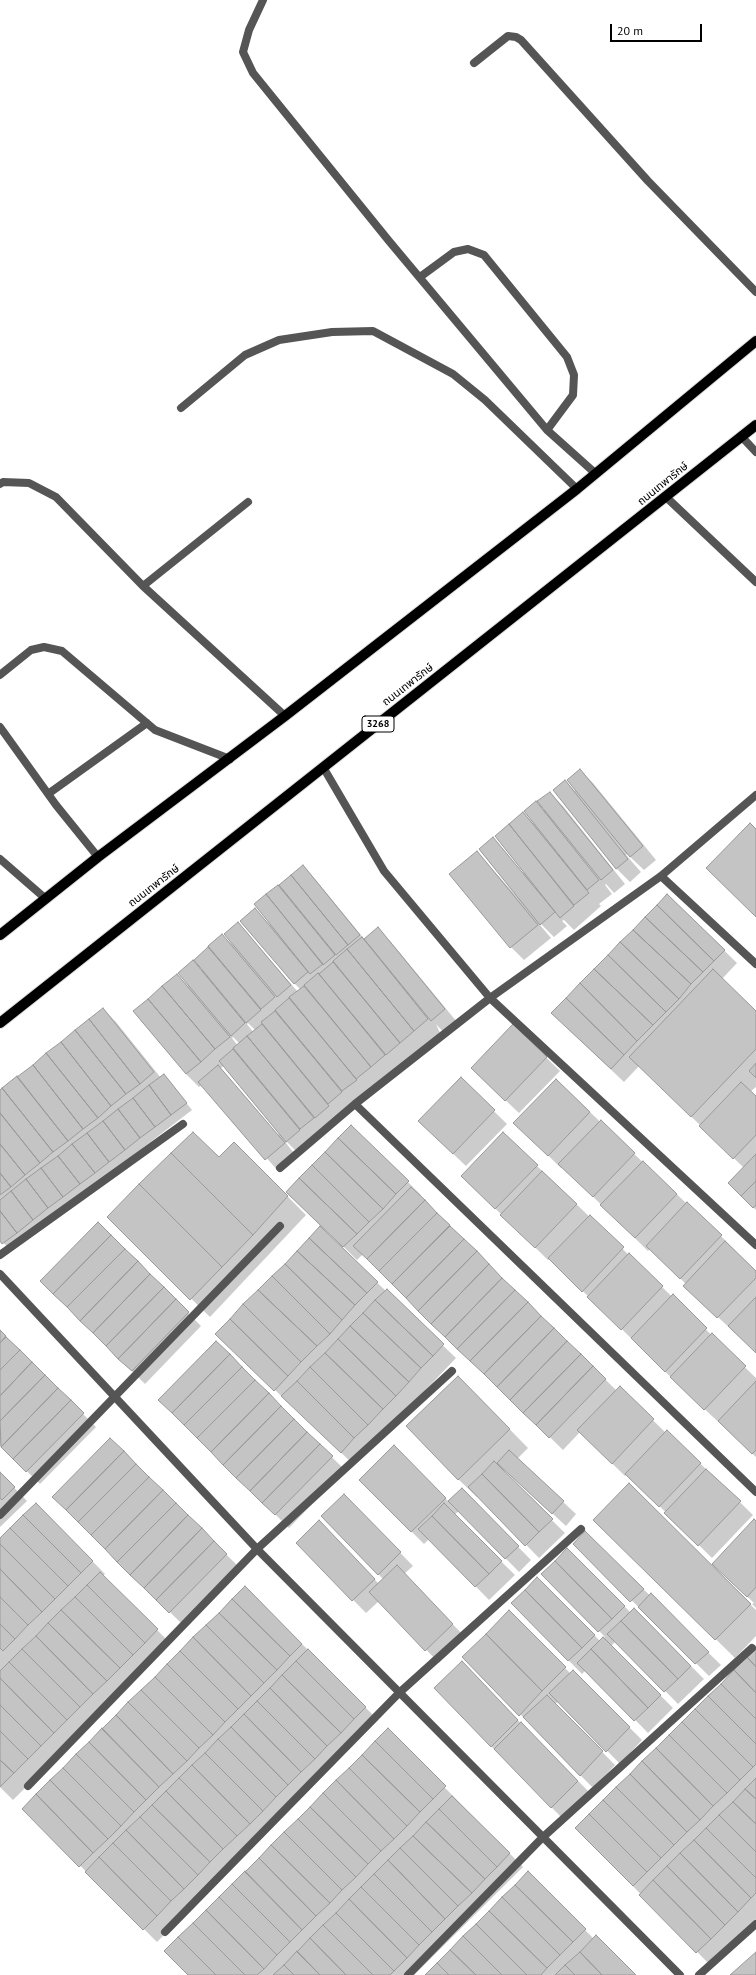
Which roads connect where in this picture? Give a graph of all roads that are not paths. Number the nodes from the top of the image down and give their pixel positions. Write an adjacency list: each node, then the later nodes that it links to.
1 (263, 0): 3 (street)
2 (474, 63): 4 (street)
3 (420, 277): 8 (street); 8 (street)
4 (756, 292)
5 (756, 341): 11 (main road)
6 (181, 408): 13 (street)
7 (756, 425): 9 (main road, ถนนเทพารักษ์ / 3268)
8 (547, 430): 11 (street)
9 (741, 436): 10 (street); 14 (main road, ถนนเทพารักษ์ / 3268)
10 (756, 452)
11 (596, 473): 13 (main road)
12 (0, 484): 17 (street)
13 (576, 489): 19 (main road)
14 (666, 497): 16 (street); 23 (main road, ถนนเทพารักษ์ / 3268)
15 (248, 502): 17 (street)
16 (756, 582)
17 (143, 586): 19 (street)
18 (0, 675): 20 (street)
19 (285, 716): 22 (main road)
20 (147, 723): 22 (street); 24 (street)
21 (0, 727): 24 (street)
22 (230, 759): 26 (main road)
23 (323, 767): 32 (street); 33 (main road, ถนนเทพารักษ์ / 3268)
24 (48, 794): 26 (street)
25 (756, 795): 28 (street)
26 (98, 857): 29 (main road)
27 (0, 859): 29 (street)
28 (661, 876): 31 (street); 32 (street)
29 (46, 899): 30 (main road)
30 (0, 935)
31 (756, 964)
32 (490, 998): 34 (street); 38 (street)
33 (0, 1023)
34 (355, 1104): 36 (street); 43 (street)
35 (183, 1124): 39 (street)
36 (280, 1168)
37 (280, 1226): 42 (street)
38 (756, 1245)
39 (0, 1255)
40 (0, 1274): 42 (street)
41 (452, 1372): 46 (street)
42 (114, 1397): 44 (street); 46 (street)
43 (756, 1492)
44 (0, 1515)
45 (581, 1529): 48 (street)
46 (256, 1548): 48 (street); 49 (street)
47 (752, 1648): 50 (street)
48 (399, 1693): 50 (street); 52 (street)
49 (28, 1786)
50 (542, 1838): 53 (street); 54 (street)
51 (756, 1924): 55 (street)
52 (165, 1932)
53 (408, 1975)
54 (680, 1975)
55 (699, 1975)

